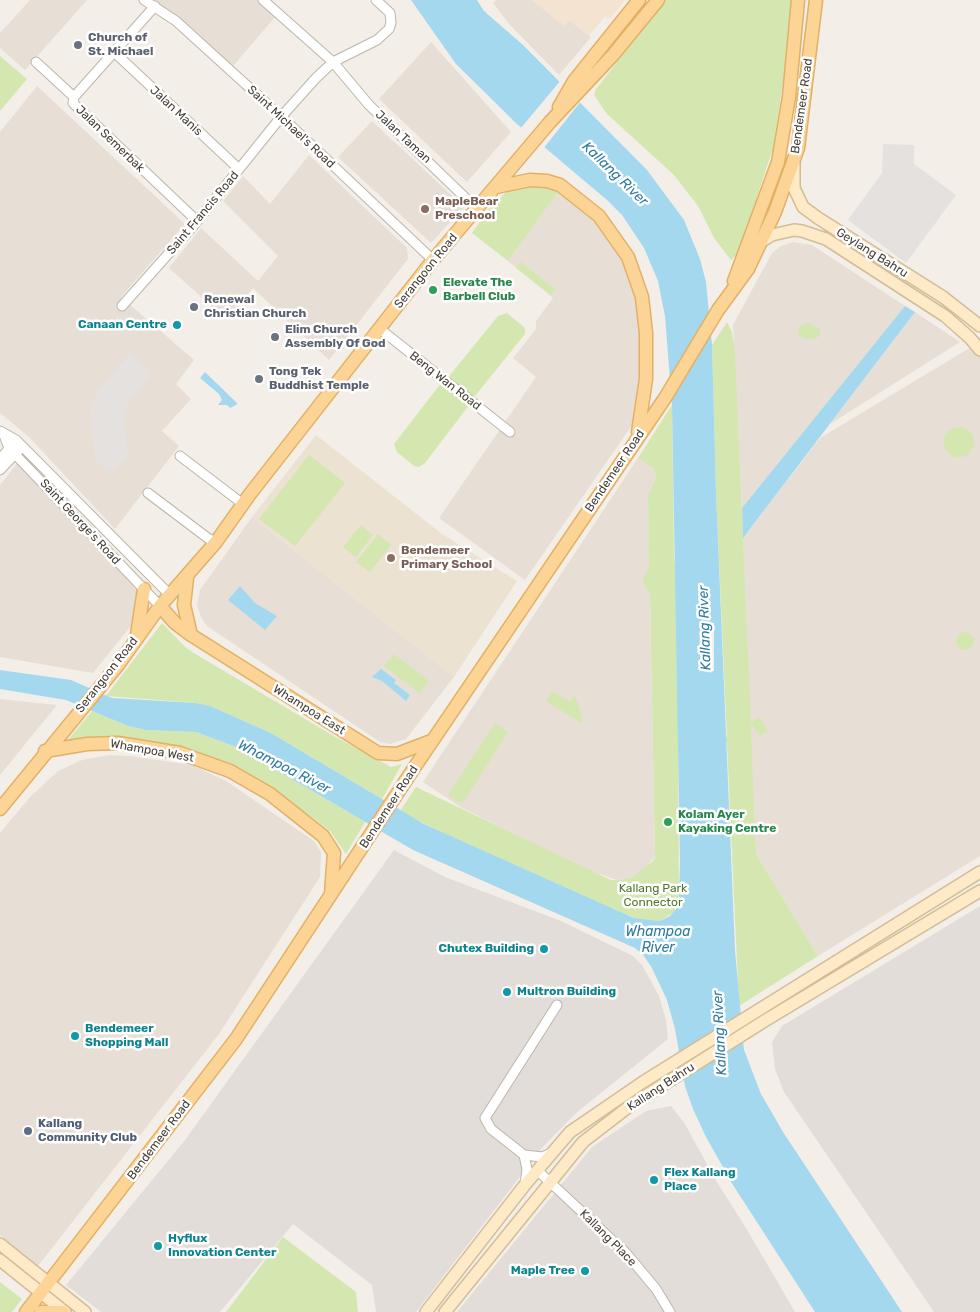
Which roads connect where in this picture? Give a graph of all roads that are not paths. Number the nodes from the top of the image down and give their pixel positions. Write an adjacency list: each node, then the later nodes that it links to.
1 (144, 0): 8 (street, Saint Michael's Road)
2 (263, 0): 11 (street, Jalan Taman)
3 (376, 0): 11 (street)
4 (639, 0): 12 (main road, Serangoon Road)
5 (658, 0): 12 (main road, Serangoon Road)
6 (798, 0): 22 (main road, Bendemeer Road)
7 (816, 0): 15 (main road, Bendemeer Road)
8 (155, 6): 9 (street, Jalan Semerbak); 14 (street, Saint Michael's Road)
9 (114, 52): 13 (street, Jalan Semerbak); 16 (street, Jalan Manis)
10 (36, 62): 13 (street)
11 (333, 62): 14 (street); 18 (street, Jalan Taman)
12 (579, 85): 17 (main road, Serangoon Road)
13 (74, 97): 19 (street, Jalan Semerbak)
14 (281, 117): 16 (street, Saint Francis Road); 21 (street, Saint Michael's Road)
15 (794, 161): 20 (main road, Bendemeer Road); 24 (main road, Geylang Bahru)
16 (239, 169): 19 (street, Saint Francis Road)
17 (496, 187): 18 (main road, Serangoon Road); 29 (main road)
18 (477, 209): 21 (main road, Serangoon Road)
19 (197, 221): 23 (street, Saint Francis Road)
20 (762, 241): 22 (main road, Bendemeer Road); 26 (main road, Geylang Bahru)
21 (433, 260): 25 (main road, Serangoon Road)
22 (732, 288): 29 (main road, Bendemeer Road)
23 (122, 306)
24 (980, 326)
25 (380, 329): 27 (street, Beng Wan Road); 36 (main road, Serangoon Road)
26 (980, 350)
27 (510, 432)
28 (2, 433): 30 (street, Saint George's Road); 31 (street, Saint George's Road)
29 (636, 437): 44 (main road, Bendemeer Road)
30 (19, 443): 31 (street); 40 (street, Saint George's Road)
31 (12, 451): 33 (street); 34 (street, Saint George's Road)
32 (180, 456): 36 (street)
33 (2, 465): 34 (street)
34 (26, 465): 39 (street, Saint George's Road)
35 (148, 493): 37 (street)
36 (243, 504): 37 (main road, Serangoon Road)
37 (216, 542): 38 (main road, Serangoon Road)
38 (188, 575): 40 (main road, Serangoon Road); 42 (main road)
39 (144, 589): 41 (street, Saint George's Road); 43 (main road)
40 (170, 595): 41 (main road, Serangoon Road)
41 (160, 606): 42 (main road, Whampoa East); 43 (main road, Serangoon Road)
42 (192, 635): 44 (main road, Whampoa East)
43 (137, 638): 45 (main road, Serangoon Road)
44 (433, 740): 49 (main road, Bendemeer Road)
45 (45, 751): 46 (main road, Serangoon Road); 49 (main road, Whampoa West)
46 (0, 809)
47 (980, 872): 51 (main road, Kallang Bahru)
48 (980, 891): 54 (main road, Kallang Bahru)
49 (331, 896): 58 (main road, Bendemeer Road)
50 (557, 1005): 52 (street)
51 (554, 1152): 52 (street); 53 (main road, Kallang Bahru)
52 (524, 1155): 55 (street)
53 (538, 1172): 54 (street, Kallang Place); 55 (main road, Kallang Bahru)
54 (550, 1181): 64 (main road, Kallang Bahru); 65 (street, Kallang Place)
55 (524, 1186): 63 (main road, Kallang Bahru)
56 (0, 1244): 58 (main road)
57 (0, 1260): 58 (main road)
58 (45, 1288): 59 (main road, Bendemeer Road); 61 (main road); 62 (main road)
59 (26, 1312)
60 (41, 1312): 61 (main road)
61 (64, 1312)
62 (85, 1312)
63 (426, 1312)
64 (445, 1312)
65 (670, 1312)

